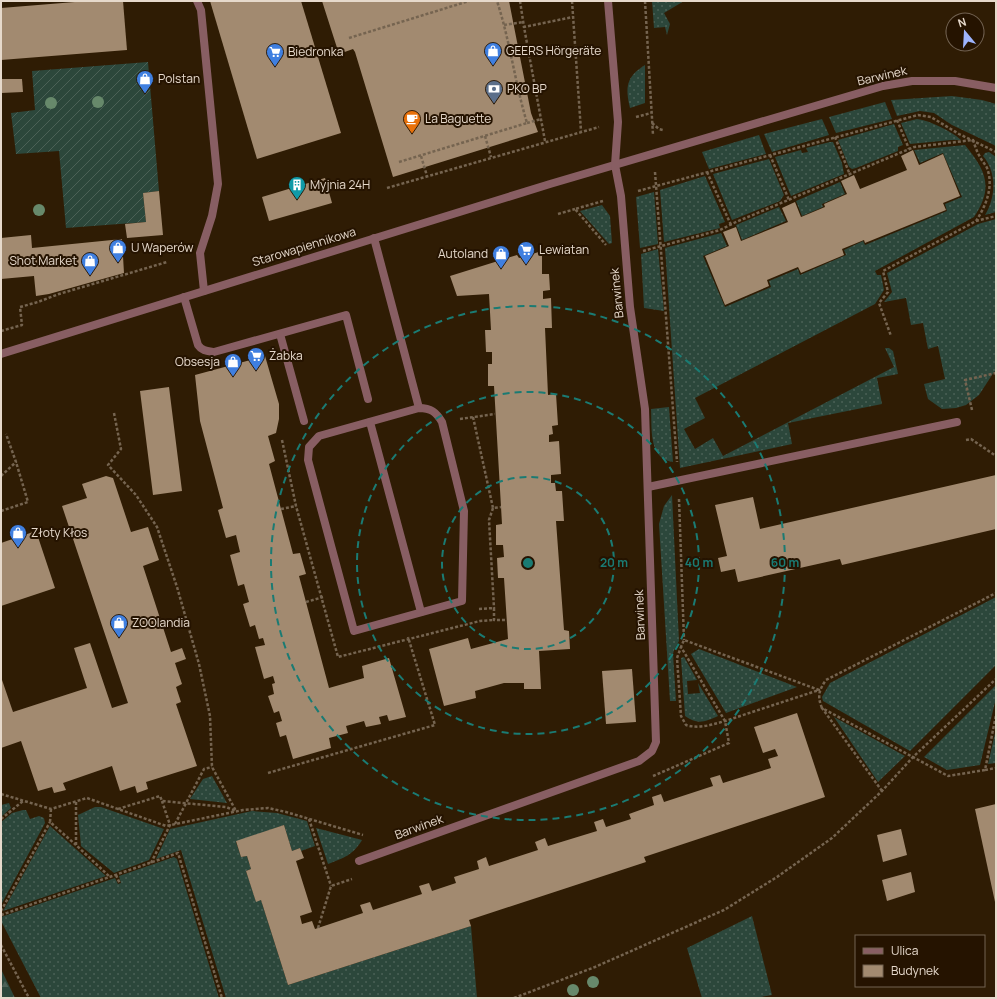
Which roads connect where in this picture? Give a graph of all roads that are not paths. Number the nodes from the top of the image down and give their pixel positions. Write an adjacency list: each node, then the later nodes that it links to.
1 (197, 1): 6 (street)
2 (608, 1): 4 (street, Barwinek)
3 (996, 88): 4 (street, Barwinek)
4 (615, 165): 5 (street, Starowapiennikowa); 15 (street, Barwinek)
5 (374, 238): 6 (street, Starowapiennikowa); 11 (street)
6 (204, 291): 7 (street, Starowapiennikowa)
7 (184, 297): 8 (street); 9 (street, Starowapiennikowa)
8 (280, 334): 10 (street); 12 (street)
9 (1, 354)
10 (368, 399)
11 (419, 408): 13 (street); 16 (street)
12 (304, 421)
13 (370, 422): 16 (street); 16 (street)
14 (957, 422): 15 (street)
15 (648, 487): 17 (street, Barwinek)
16 (421, 612)
17 (359, 861)

